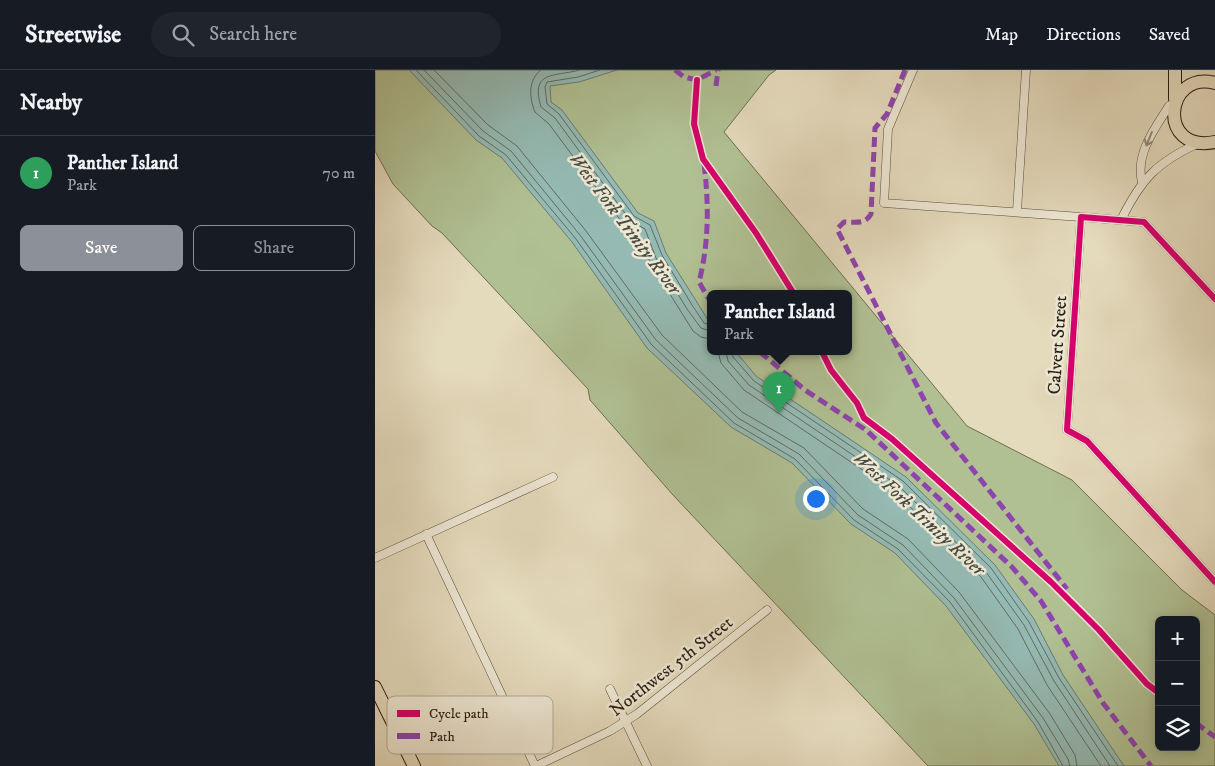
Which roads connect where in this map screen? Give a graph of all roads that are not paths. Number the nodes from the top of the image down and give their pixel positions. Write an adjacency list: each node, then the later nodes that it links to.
1 (913, 70): 10 (street)
2 (1025, 70): 10 (street)
3 (1175, 70): 6 (main road)
4 (1201, 70): 5 (main road)
5 (1214, 82): 6 (main road)
6 (1175, 101): 7 (main road); 9 (street, one-way to 9)
7 (1206, 143): 8 (main road); 9 (street)
8 (1215, 154)
9 (1142, 182): 12 (street)
10 (1017, 212): 11 (street)
11 (1081, 217): 12 (street); 17 (street, Calvert Street)
12 (1121, 220): 13 (street)
13 (1215, 299)
14 (553, 476): 15 (street)
15 (426, 534): 16 (street); 21 (street)
16 (375, 558)
17 (1215, 582)
18 (767, 610): 23 (street, Northwest 5th Street)
19 (375, 686): 22 (main road)
20 (610, 689): 23 (street)
21 (502, 696)
22 (387, 711)
23 (625, 721): 27 (street, Northwest 5th Street); 28 (street)
24 (408, 754): 26 (main road)
25 (529, 754): 27 (street)
26 (414, 766)
27 (535, 766)
28 (647, 766)

